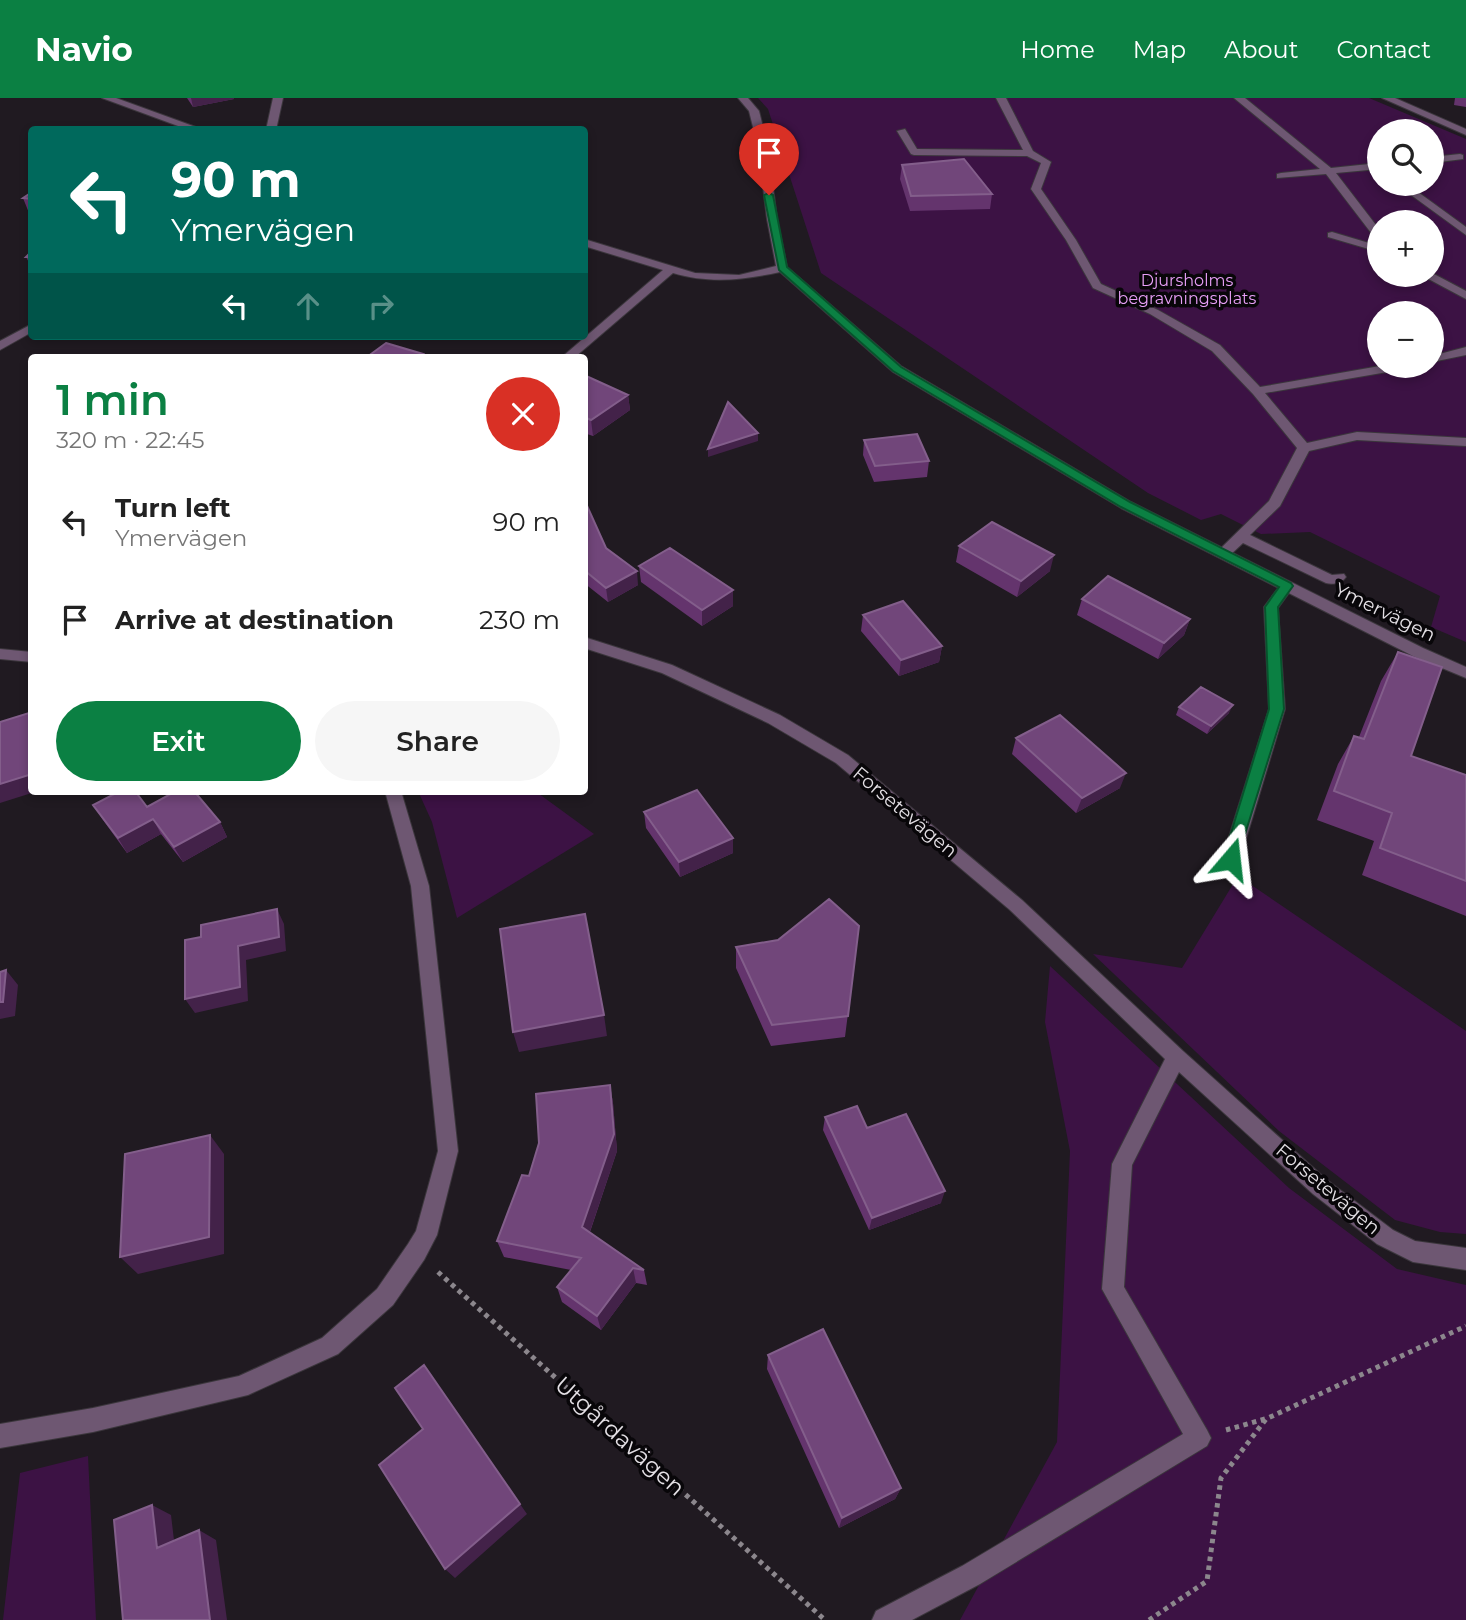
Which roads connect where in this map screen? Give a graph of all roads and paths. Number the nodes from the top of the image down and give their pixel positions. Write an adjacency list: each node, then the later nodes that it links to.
1 (107, 98): 7 (street)
2 (278, 98): 8 (street)
3 (743, 98): 24 (street)
4 (1002, 98): 11 (street)
5 (1239, 98): 15 (street)
6 (1387, 98): 10 (street)
7 (188, 126)
8 (272, 126)
9 (902, 131): 11 (street)
10 (1466, 132)
11 (1029, 153): 35 (street)
12 (1460, 157): 13 (street)
13 (1444, 159)
14 (1367, 167): 15 (street)
15 (1329, 171): 16 (street); 18 (street)
16 (1281, 176)
17 (1417, 196): 19 (street)
18 (1367, 220)
19 (1466, 232)
20 (1332, 235): 22 (street)
21 (588, 243): 23 (street)
22 (1367, 245)
23 (671, 268): 24 (street); 29 (street)
24 (782, 268): 39 (street, Ymervägen)
25 (1444, 284): 26 (street)
26 (1466, 296)
27 (28, 329): 30 (street)
28 (588, 340): 32 (street)
29 (588, 340)
30 (0, 346)
31 (1466, 351): 33 (street)
32 (571, 354)
33 (1444, 356)
34 (1367, 372): 35 (street)
35 (1257, 391): 37 (street)
36 (1466, 442): 37 (street)
37 (1304, 448): 38 (street)
38 (1242, 537): 39 (street); 40 (street)
39 (1223, 554): 41 (street, Ymervägen)
40 (1339, 577)
41 (1287, 586): 45 (street, Ymervägen); 47 (street)
42 (588, 643): 48 (street, Forsetevägen)
43 (0, 654): 44 (street)
44 (28, 657)
45 (1466, 673)
46 (394, 795): 49 (street)
47 (1231, 859)
48 (1176, 1057): 50 (street, Forsetevägen); 54 (street)
49 (416, 1252): 53 (street); 55 (path, Utgårdavägen)
50 (1466, 1259)
51 (1466, 1326): 52 (path)
52 (1266, 1419): 54 (path); 57 (path)
53 (0, 1436)
54 (1199, 1438): 56 (street)
55 (825, 1620)
56 (885, 1620)
57 (1149, 1620)

